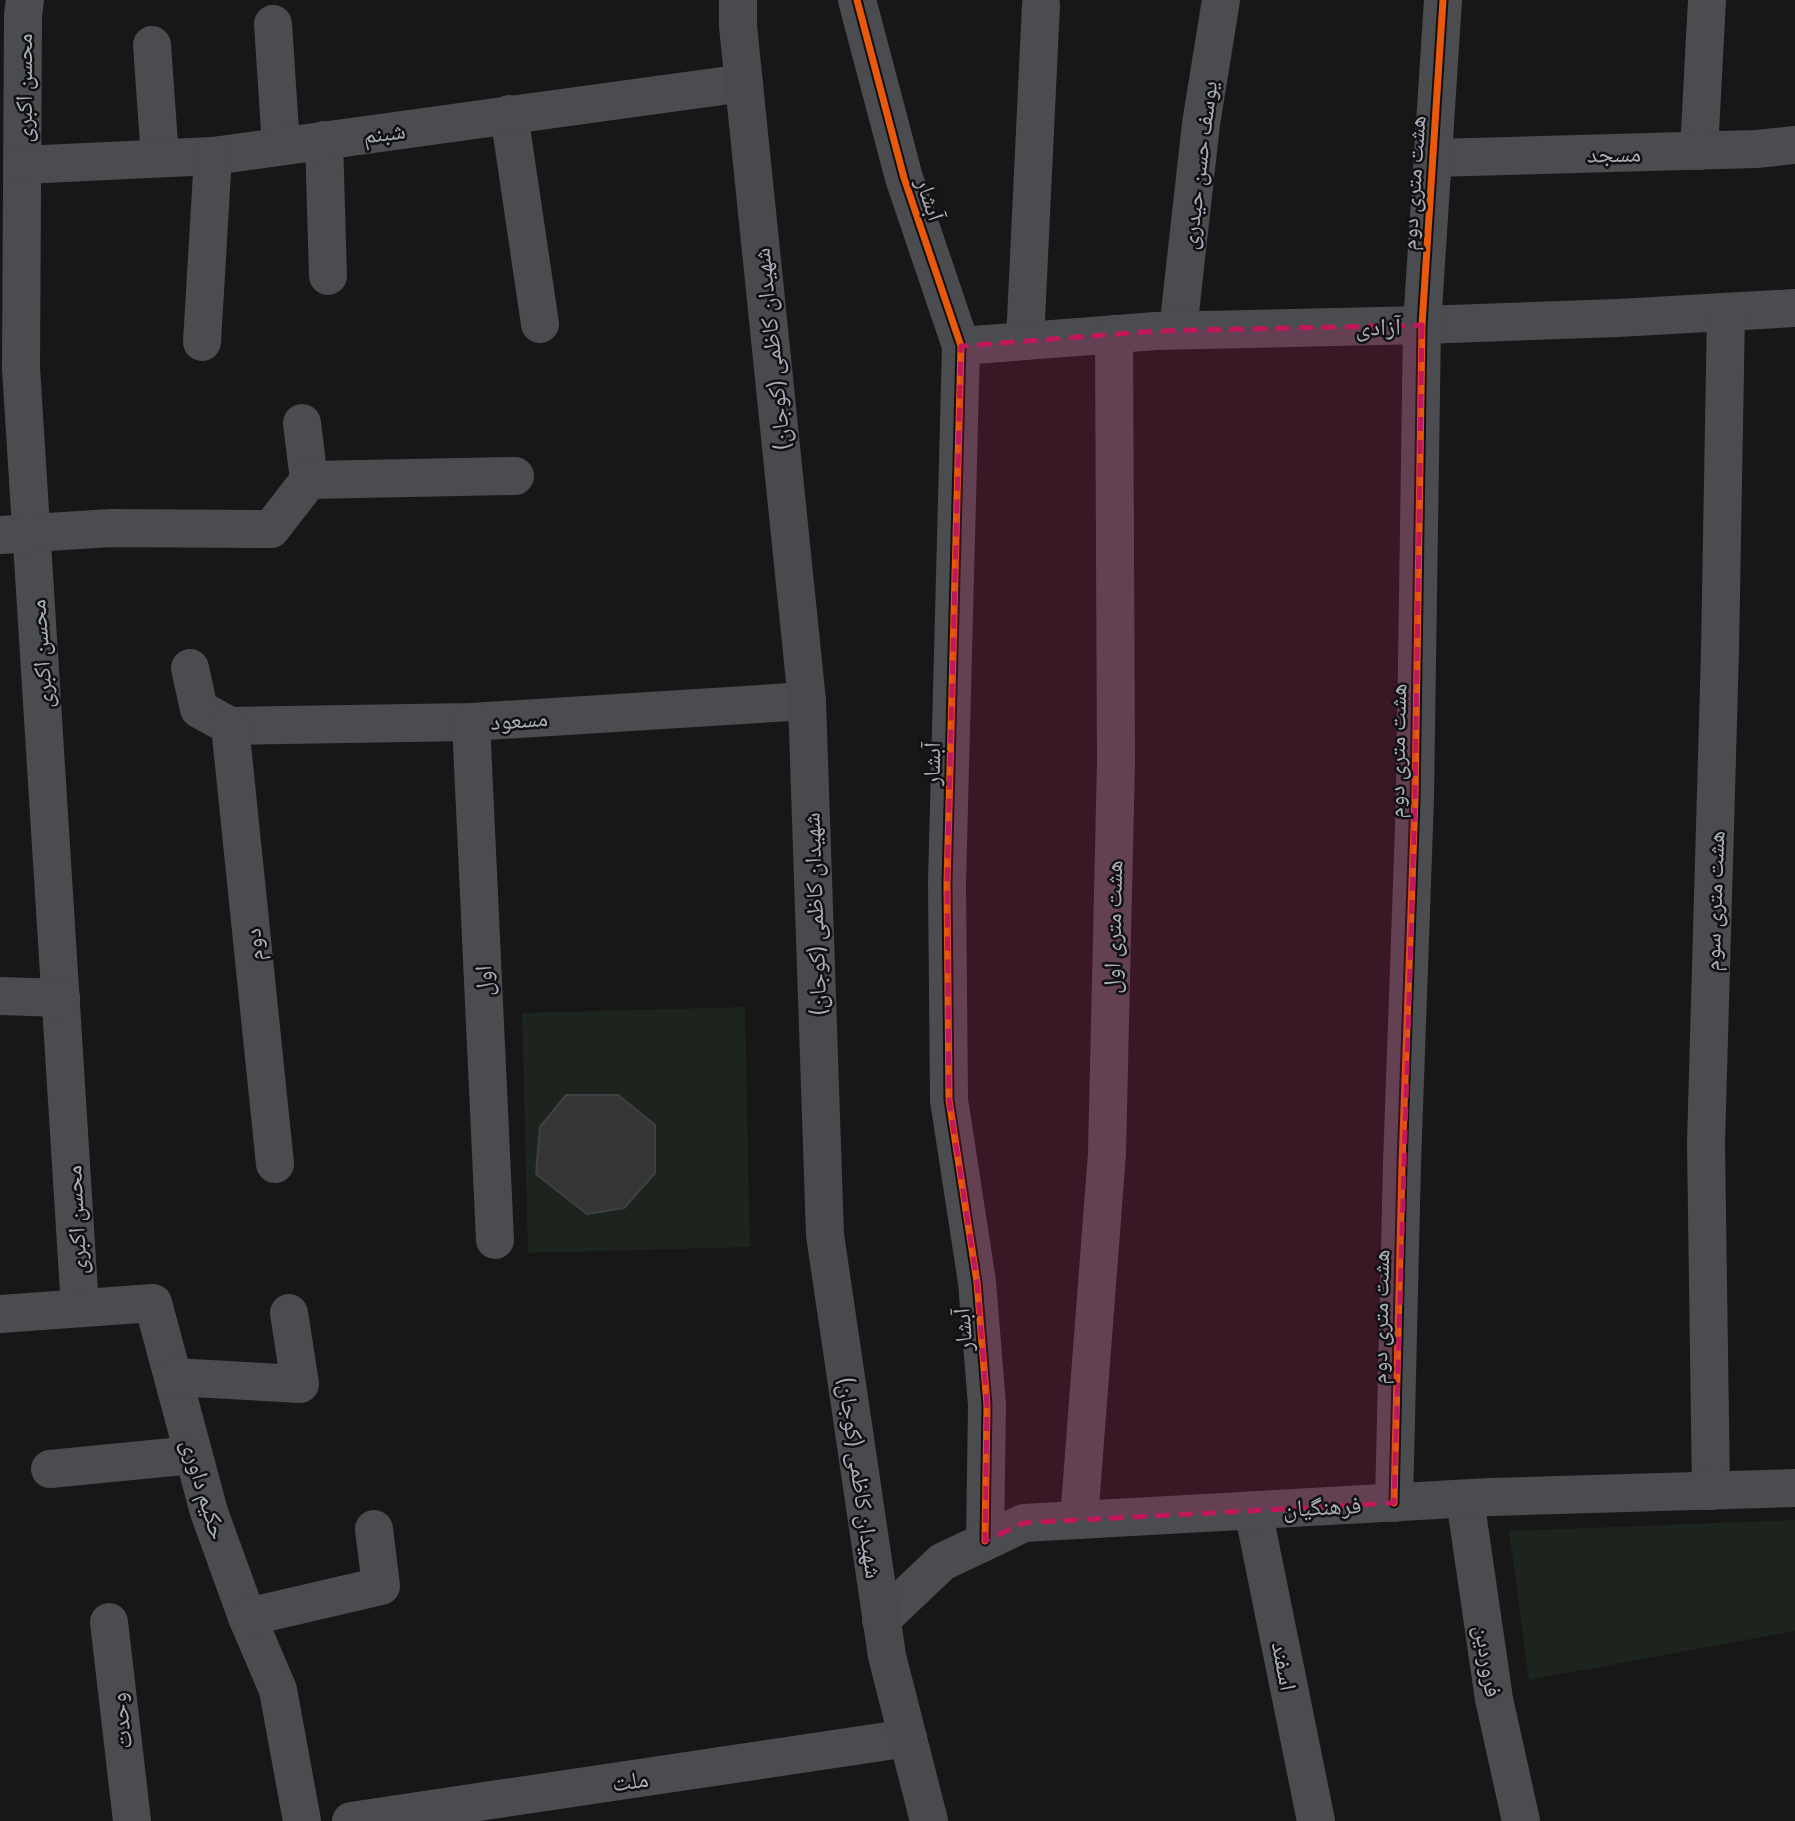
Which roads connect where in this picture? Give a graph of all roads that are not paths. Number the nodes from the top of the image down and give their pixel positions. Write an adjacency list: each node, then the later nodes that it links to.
1 (25, 0): 19 (street, محسن اکبری)
2 (738, 0): 10 (main road, شهیدان کاظمی (کوجان))
3 (857, 0): 29 (street, آبشار)
4 (1221, 0): 25 (street, یوسف حسن حیدری)
5 (1443, 0): 18 (street, هشت متری دوم)
6 (1707, 0): 15 (street)
7 (1041, 5): 27 (street)
8 (273, 24): 14 (street)
9 (152, 45): 17 (street)
10 (744, 83): 11 (street, شبنم); 35 (main road, شهیدان کاظمی (کوجان))
11 (509, 114): 12 (street, شبنم); 23 (street)
12 (324, 140): 14 (street, شبنم); 20 (street)
13 (1795, 145): 15 (street, مسجد)
14 (281, 146): 16 (street, شبنم)
15 (1699, 151): 18 (street, مسجد)
16 (213, 156): 17 (street, شبنم); 28 (street)
17 (160, 158): 19 (street, شبنم)
18 (1433, 158): 24 (street, هشت متری دوم)
19 (22, 165): 33 (street, محسن اکبری)
20 (328, 276)
21 (1795, 307): 22 (street, آزادی)
22 (1726, 312): 24 (street, آزادی); 49 (street, هشت متری سوم)
23 (540, 324)
24 (1422, 325): 25 (street, آزادی); 51 (street, هشت متری دوم)
25 (1178, 330): 26 (street, آزادی)
26 (1114, 334): 27 (street, آزادی); 53 (street, هشت متری اول)
27 (1025, 341): 29 (street, آزادی)
28 (202, 342)
29 (961, 346): 55 (street, آبشار)
30 (302, 423): 32 (street)
31 (515, 476): 32 (street)
32 (309, 480): 33 (street)
33 (16, 535): 39 (street, محسن اکبری)
34 (190, 668): 37 (street)
35 (807, 701): 36 (street, مسعود); 57 (main road, شهیدان کاظمی (کوجان))
36 (471, 722): 37 (street, مسعود); 41 (street, اول)
37 (230, 726): 40 (street, دوم)
38 (0, 996): 39 (street)
39 (61, 998): 42 (street, محسن اکبری)
40 (275, 1164)
41 (495, 1241)
42 (80, 1308): 43 (street, حکیم داوری); 45 (street, حکیم داوری)
43 (0, 1314)
44 (289, 1314): 45 (street)
45 (173, 1377): 46 (street, حکیم داوری)
46 (193, 1455): 47 (street); 56 (street, حکیم داوری)
47 (50, 1469)
48 (1795, 1488): 49 (street, فرهنگیان)
49 (1711, 1491): 50 (street, فرهنگیان)
50 (1465, 1499): 51 (street, فرهنگیان); 65 (street, فروردین)
51 (1394, 1503): 52 (street, فرهنگیان)
52 (1253, 1510): 53 (street, فرهنگیان); 64 (street, اسفند)
53 (1079, 1520): 55 (street, فرهنگیان)
54 (374, 1529): 56 (street)
55 (985, 1541): 57 (street, فرهنگیان)
56 (247, 1617): 61 (street, حکیم داوری)
57 (881, 1620): 59 (main road, شهیدان کاظمی (کوجان))
58 (109, 1622): 60 (street, وحدت)
59 (908, 1738): 62 (street, ملت); 63 (main road, شهیدان کاظمی (کوجان))
60 (132, 1821)
61 (302, 1821)
62 (351, 1821)
63 (929, 1821)
64 (1316, 1821)
65 (1521, 1821)

